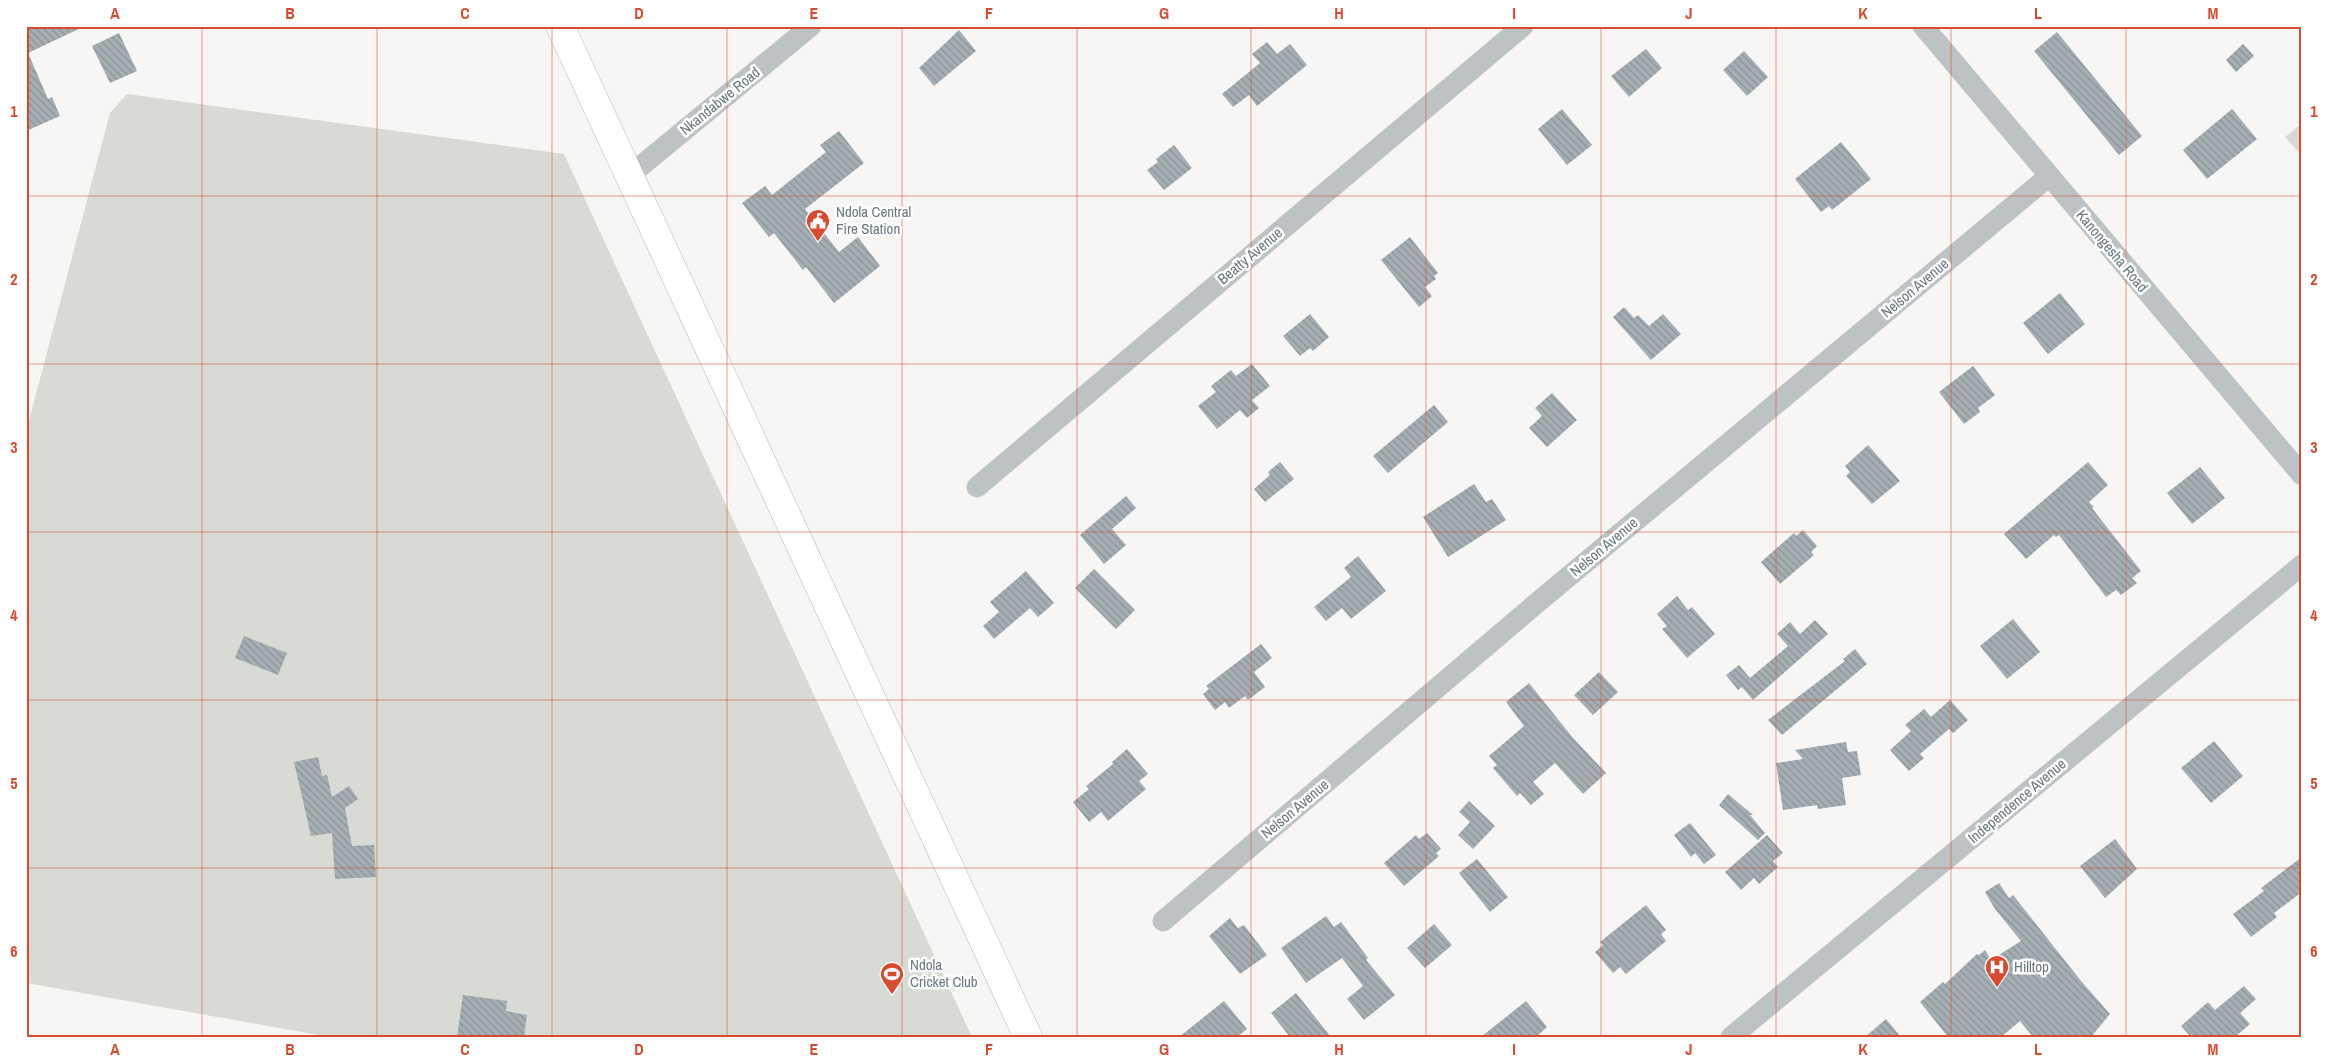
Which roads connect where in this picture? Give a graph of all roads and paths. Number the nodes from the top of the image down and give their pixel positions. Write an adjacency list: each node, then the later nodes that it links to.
1 (560, 26): 5 (highway)
2 (811, 26): 5 (street, Nkandabwe Road)
3 (1523, 26): 8 (street, Beatty Avenue)
4 (1923, 26): 6 (street, Kanongesha Road)
5 (630, 175): 11 (highway)
6 (2048, 177): 7 (street, Kanongesha Road); 10 (street, Nelson Avenue)
7 (2302, 476)
8 (977, 487)
9 (2302, 564): 12 (street, Independence Avenue)
10 (1163, 921)
11 (1028, 1037)
12 (1731, 1037)

